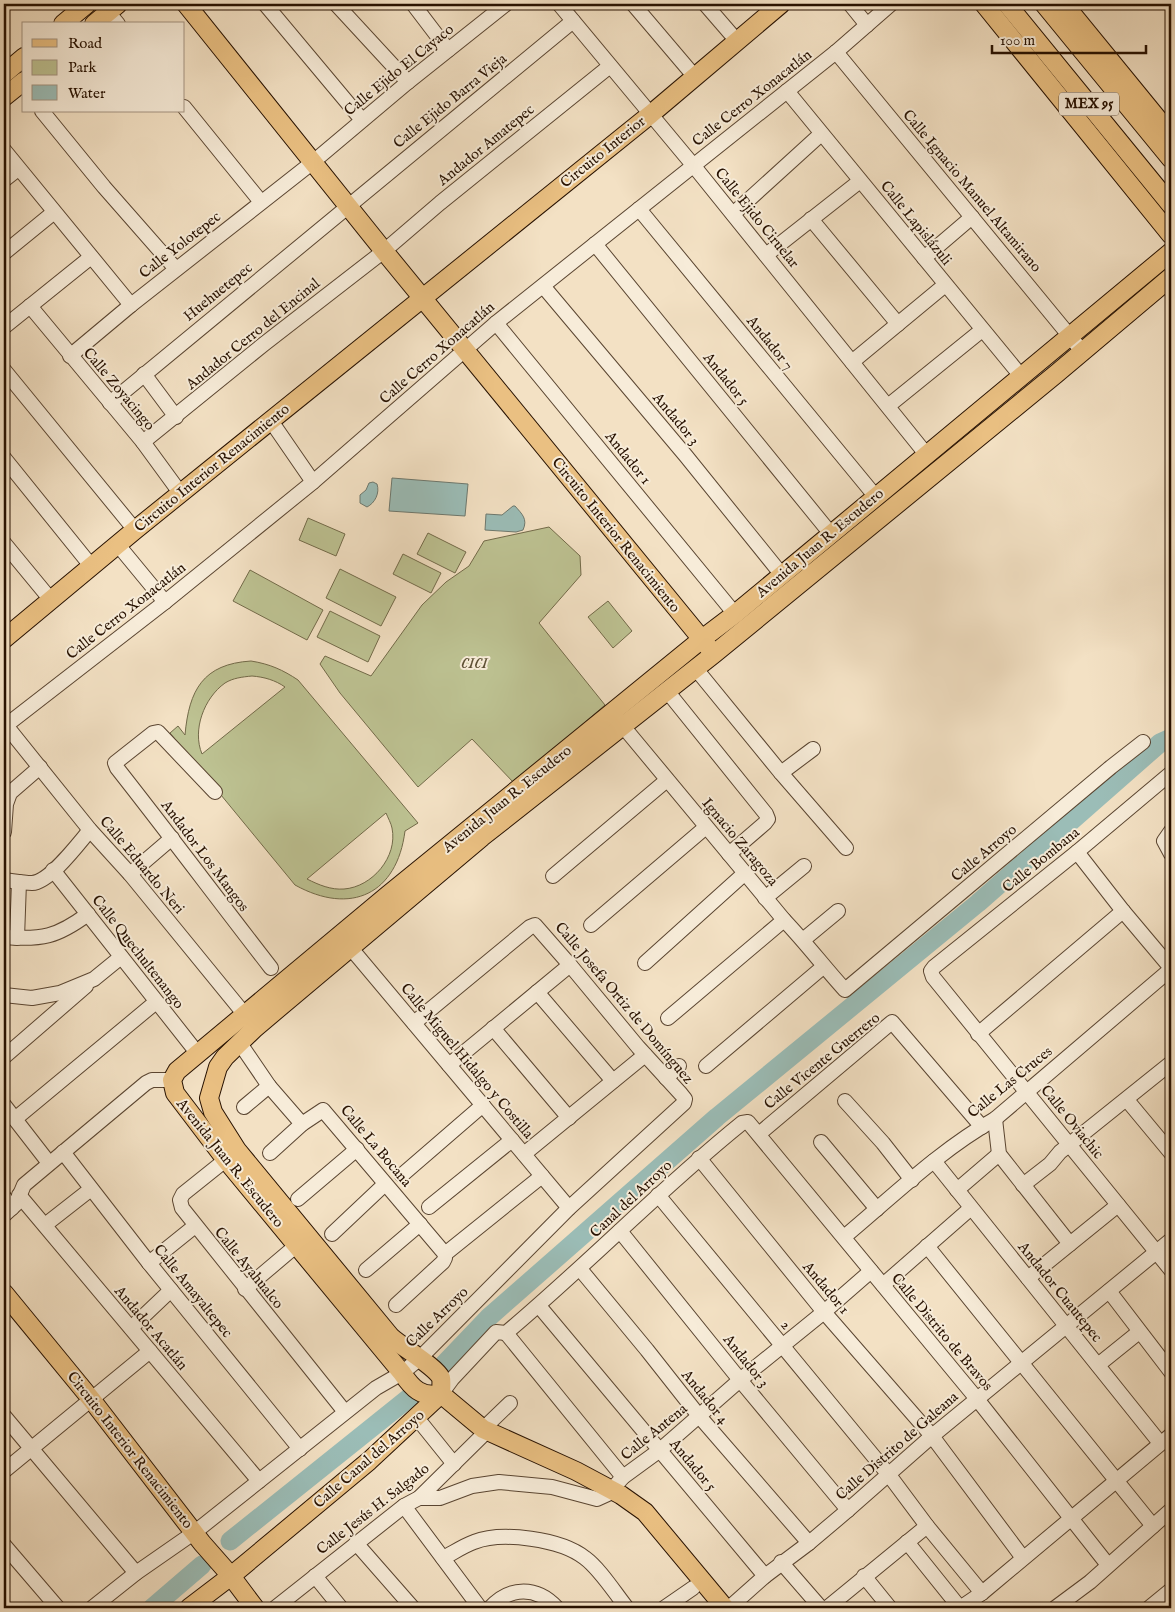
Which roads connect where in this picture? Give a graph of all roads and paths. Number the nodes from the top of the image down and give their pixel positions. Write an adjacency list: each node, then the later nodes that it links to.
1 (87, 4): 19 (main road)
2 (186, 4): 41 (main road, Circuito Interior Renacimiento)
3 (266, 4): 36 (street)
4 (336, 4): 29 (street)
5 (413, 4): 23 (street)
6 (506, 4): 23 (street, Calle Ejido El Cayaco)
7 (559, 4): 18 (street, Calle Ejido Ciruelar)
8 (633, 4): 28 (street)
9 (705, 4): 22 (street)
10 (780, 4): 22 (main road, Circuito Interior)
11 (850, 4): 21 (street)
12 (892, 4): 21 (street, Calle Cerro Xonacatlán)
13 (984, 4): 54 (main road)
14 (1007, 4): 47 (main road, MEX 95)
15 (1044, 4): 40 (main road, MEX 95)
16 (1064, 4): 38 (main road)
17 (115, 13): 20 (main road)
18 (573, 21): 26 (street, Calle Ejido Ciruelar); 48 (street, Calle Ejido Barra Vieja)
19 (65, 22)
20 (98, 22)
21 (867, 25): 24 (street, Calle Cerro Xonacatlán)
22 (737, 41): 28 (main road, Circuito Interior)
23 (448, 50): 29 (street, Calle Ejido El Cayaco)
24 (836, 52): 31 (street, Calle Cerro Xonacatlán); 52 (street, Calle Ignacio Manuel Altamirano)
25 (22, 59): 27 (main road)
26 (610, 66): 35 (street, Calle Ejido Ciruelar); 56 (street, Andador Amatepec)
27 (4, 74)
28 (696, 77): 35 (main road, Circuito Interior)
29 (408, 82): 36 (street, Calle Ejido El Cayaco)
30 (22, 83): 32 (main road)
31 (787, 91): 37 (street, Calle Lapislázuli); 42 (street, Calle Cerro Xonacatlán)
32 (4, 97)
33 (185, 108): 46 (street)
34 (43, 112): 62 (street)
35 (651, 114): 42 (street, Calle Ejido Ciruelar); 66 (main road, Circuito Interior)
36 (362, 120): 41 (street, Calle Ejido El Cayaco)
37 (822, 134): 45 (street, Calle Lapislázuli); 51 (street)
38 (1171, 135)
39 (4, 150): 43 (street)
40 (1171, 159)
41 (313, 162): 46 (street, Calle Yolotepec); 48 (main road, Circuito Interior Renacimiento)
42 (693, 165): 49 (street, Calle Cerro Xonacatlán); 51 (street, Calle Ejido Ciruelar)
43 (18, 169): 44 (street); 50 (street)
44 (4, 180)
45 (860, 181): 53 (street); 61 (street, Calle Lapislázuli)
46 (261, 202): 62 (street, Calle Yolotepec)
47 (1171, 205)
48 (348, 206): 56 (main road, Circuito Interior Renacimiento); 79 (street, Huehuetepec)
49 (639, 209): 55 (street, Calle Cerro Xonacatlán); 90 (street, Andador 7)
50 (53, 212): 58 (street); 60 (street)
51 (733, 214): 59 (street, Calle Ejido Ciruelar)
52 (972, 217): 61 (street); 73 (street, Calle Ignacio Manuel Altamirano)
53 (811, 219): 59 (street); 70 (street)
54 (1171, 235)
55 (595, 244): 65 (street, Calle Cerro Xonacatlán); 92 (street, Andador 5)
56 (384, 251): 66 (main road, Circuito Interior Renacimiento); 83 (street, Andador Cerro del Encinal)
57 (1171, 252): 73 (main road, Avenida Juan R. Escudero)
58 (4, 253)
59 (766, 255): 77 (street, Calle Ejido Ciruelar)
60 (91, 257): 67 (street); 68 (street)
61 (924, 258): 64 (street, Calle Lapislázuli)
62 (176, 269): 67 (street, Calle Yolotepec)
63 (1171, 277): 75 (main road, Avenida Juan R. Escudero)
64 (945, 285): 70 (street); 72 (street, Calle Lapislázuli)
65 (543, 286): 69 (street, Calle Cerro Xonacatlán); 96 (street, Andador 3)
66 (423, 298): 74 (main road, Circuito Interior Renacimiento); 84 (main road, Circuito Interior Renacimiento)
67 (131, 305): 76 (street, Calle Yolotepec)
68 (30, 306): 71 (street); 76 (street, Calle Zoyacingo)
69 (496, 323): 74 (street, Calle Cerro Xonacatlán); 101 (street, Andador 1)
70 (898, 324): 77 (street)
71 (4, 327)
72 (982, 330): 80 (street, Calle Lapislázuli); 82 (street)
73 (1071, 335): 75 (street, Calle Ignacio Manuel Altamirano); 80 (main road, Avenida Juan R. Escudero)
74 (464, 350): 88 (street, Calle Cerro Xonacatlán); 103 (main road, Circuito Interior Renacimiento)
75 (1082, 351): 100 (main road, Avenida Juan R. Escudero)
76 (70, 356): 81 (street, Calle Zoyacingo)
77 (852, 362): 82 (street, Calle Ejido Ciruelar)
78 (4, 370): 91 (street)
79 (144, 374): 81 (street, Huehuetepec); 83 (street)
80 (1021, 376): 86 (main road, Avenida Juan R. Escudero)
81 (110, 403): 85 (street, Calle Zoyacingo)
82 (888, 406): 86 (street, Calle Ejido Ciruelar)
83 (176, 417): 85 (street, Andador Cerro del Encinal)
84 (271, 421): 88 (street); 89 (main road, Circuito Interior Renacimiento)
85 (143, 442): 89 (street, Calle Zoyacingo)
86 (926, 454): 90 (main road, Avenida Juan R. Escudero)
87 (4, 458): 95 (street)
88 (313, 482): 99 (street, Calle Cerro Xonacatlán)
89 (181, 494): 91 (main road, Circuito Interior Renacimiento)
90 (876, 497): 92 (main road, Avenida Juan R. Escudero)
91 (135, 530): 94 (main road, Circuito Interior Renacimiento)
92 (832, 534): 96 (main road, Avenida Juan R. Escudero)
93 (4, 543): 98 (street)
94 (118, 545): 95 (main road, Circuito Interior Renacimiento); 99 (street)
95 (92, 566): 98 (main road, Circuito Interior Renacimiento)
96 (782, 574): 97 (main road, Avenida Juan R. Escudero)
97 (760, 594): 100 (main road); 101 (main road, Avenida Juan R. Escudero)
98 (51, 600): 102 (main road, Circuito Interior Renacimiento)
99 (165, 602): 108 (street, Calle Cerro Xonacatlán)
100 (771, 608): 104 (main road, Avenida Juan R. Escudero)
101 (735, 614): 103 (main road, Avenida Juan R. Escudero)
102 (5, 634)
103 (702, 639): 104 (main road, Circuito Interior Renacimiento); 107 (main road, Avenida Juan R. Escudero)
104 (714, 654): 105 (main road, Avenida Juan R. Escudero)
105 (696, 669): 106 (main road, Avenida Juan R. Escudero); 113 (street)
106 (667, 691): 109 (main road, Avenida Juan R. Escudero); 125 (street)
107 (612, 713): 109 (street, Ignacio Zaragoza); 119 (main road, Avenida Juan R. Escudero)
108 (4, 726): 112 (street, Calle Eduardo Neri)
109 (623, 726): 115 (street, Ignacio Zaragoza); 119 (main road, Avenida Juan R. Escudero)
110 (1143, 742): 151 (street, Calle Arroyo)
111 (813, 749): 113 (street)
112 (40, 767): 118 (street, Calle Eduardo Neri); 121 (street)
113 (781, 773): 123 (street)
114 (1171, 773): 124 (street, Calle Bombana)
115 (667, 780): 117 (street, Ignacio Zaragoza); 131 (street)
116 (215, 792): 122 (street, Andador Los Mangos)
117 (706, 827): 125 (street, Ignacio Zaragoza); 139 (street)
118 (90, 830): 128 (street); 130 (street, Calle Eduardo Neri)
119 (478, 831): 142 (main road, Avenida Juan R. Escudero)
120 (1171, 831): 126 (street)
121 (4, 832)
122 (172, 838): 130 (street); 147 (street, Andador Los Mangos)
123 (846, 848)
124 (1078, 852): 136 (street); 149 (street, Calle Bombana)
125 (729, 854): 129 (street, Ignacio Zaragoza)
126 (1171, 854)
127 (804, 866): 134 (street)
128 (53, 870): 133 (street); 137 (street, Calle Quechultenango)
129 (745, 873): 134 (street, Ignacio Zaragoza); 144 (street)
130 (130, 874): 156 (street, Calle Eduardo Neri)
131 (553, 876)
132 (4, 880): 133 (street)
133 (20, 882): 140 (street)
134 (765, 898): 138 (street, Ignacio Zaragoza)
135 (838, 911): 141 (street)
136 (1123, 911): 148 (street); 159 (street)
137 (88, 914): 140 (street); 143 (street, Calle Quechultenango)
138 (784, 920): 141 (street, Ignacio Zaragoza); 155 (street)
139 (591, 925)
140 (10, 938)
141 (803, 940): 146 (street, Ignacio Zaragoza)
142 (345, 942): 156 (main road, Avenida Juan R. Escudero); 157 (street, Calle Miguel Hidalgo y Costilla)
143 (121, 957): 150 (street); 154 (street, Calle Quechultenango)
144 (644, 963)
145 (570, 965): 152 (street); 157 (street, Calle Josefa Ortiz de Domínguez); 162 (street, Calle Josefa Ortiz de Domínguez)
146 (823, 967): 151 (street, Ignacio Zaragoza); 167 (street)
147 (271, 968)
148 (1171, 968): 172 (street, Calle Las Cruces)
149 (931, 971): 159 (street, Calle Oviachic)
150 (94, 979): 153 (street); 163 (street)
151 (845, 990)
152 (537, 992): 158 (street); 170 (street)
153 (4, 995)
154 (156, 1002): 161 (street, Calle Quechultenango); 182 (street)
155 (668, 1018)
156 (250, 1021): 160 (main road, Avenida Juan R. Escudero); 161 (main road, Avenida Juan R. Escudero)
157 (414, 1023): 165 (street, Calle Miguel Hidalgo y Costilla)
158 (493, 1028): 165 (street); 181 (street)
159 (978, 1034): 172 (street, Calle Oviachic)
160 (239, 1042): 171 (street); 173 (main road, Avenida Juan R. Escudero)
161 (198, 1054): 169 (main road, Avenida Juan R. Escudero)
162 (645, 1055): 168 (street, Calle Josefa Ortiz de Domínguez); 170 (street)
163 (4, 1057)
164 (1171, 1063): 174 (street)
165 (449, 1065): 178 (street, Calle Miguel Hidalgo y Costilla)
166 (679, 1066): 168 (street)
167 (706, 1066)
168 (666, 1078): 176 (street, Calle Josefa Ortiz de Domínguez)
169 (172, 1080): 180 (main road, Avenida Juan R. Escudero); 195 (street)
170 (613, 1081): 181 (street)
171 (269, 1086): 179 (street); 185 (street)
172 (1026, 1091): 183 (street, Calle Las Cruces); 192 (street, Calle Oviachic)
173 (209, 1098): 180 (main road); 187 (main road, Avenida Juan R. Escudero)
174 (1127, 1100): 192 (street); 194 (street)
175 (845, 1101): 205 (street)
176 (684, 1104): 216 (street, Calle Arroyo)
177 (4, 1105): 182 (street)
178 (482, 1105): 190 (street, Calle Miguel Hidalgo y Costilla); 203 (street)
179 (244, 1107)
180 (187, 1111): 189 (main road, Avenida Juan R. Escudero)
181 (569, 1118): 197 (street)
182 (15, 1119): 202 (street)
183 (995, 1119): 186 (street, Calle Las Cruces); 198 (street)
184 (748, 1122): 188 (street, Calle Distrito de Bravos); 200 (street, Canal del Arroyo)
185 (302, 1124): 193 (street, Calle La Bocana); 196 (street)
186 (982, 1126): 188 (street, Calle Vicente Guerrero); 201 (street, Calle Las Cruces)
187 (223, 1128): 189 (main road); 199 (main road, Avenida Juan R. Escudero)
188 (759, 1134): 224 (street, Calle Distrito de Bravos)
189 (209, 1139): 199 (main road, Avenida Juan R. Escudero)
190 (512, 1140): 197 (street, Calle Miguel Hidalgo y Costilla); 215 (street)
191 (821, 1142): 218 (street)
192 (1070, 1145): 207 (street); 213 (street, Calle Oviachic)
193 (357, 1149): 206 (street, Calle La Bocana); 212 (street)
194 (1170, 1150)
195 (63, 1152): 202 (street); 208 (street, Calle Amayaltepec)
196 (270, 1153)
197 (524, 1154): 204 (street, Calle Miguel Hidalgo y Costilla)
198 (999, 1154): 207 (street); 209 (street)
199 (232, 1155): 221 (street, Calle Ayahualco); 226 (main road, Avenida Juan R. Escudero)
200 (699, 1158): 211 (street, Canal del Arroyo); 244 (street, Andador 1)
201 (934, 1161): 205 (street, Calle Las Cruces); 209 (street, Andador Cuautepec)
202 (49, 1163): 210 (street)
203 (402, 1174)
204 (542, 1176): 216 (street, Calle Miguel Hidalgo y Costilla); 230 (street)
205 (912, 1180): 218 (street, Calle Las Cruces)
206 (385, 1184): 219 (street, Calle La Bocana); 223 (street)
207 (1023, 1184): 227 (street)
208 (91, 1189): 220 (street); 231 (street, Calle Amayaltepec)
209 (957, 1190): 217 (street, Andador Cuautepec)
210 (20, 1195): 214 (street); 220 (street, Andador Acatlán)
211 (658, 1195): 222 (street, Canal del Arroyo); 249 (street, 2)
212 (298, 1199)
213 (1118, 1205): 227 (street); 229 (street, Calle Oviachic)
214 (7, 1206)
215 (429, 1207)
216 (568, 1208): 251 (street, Calle Arroyo)
217 (971, 1208): 228 (street); 236 (street, Andador Cuautepec)
218 (877, 1209): 224 (street, Calle Las Cruces)
219 (420, 1224): 230 (street, Calle La Bocana); 233 (street)
220 (45, 1225): 246 (street, Andador Acatlán)
221 (195, 1226): 231 (street); 238 (street, Calle Ayahualco)
222 (620, 1230): 232 (street, Canal del Arroyo); 256 (street, Andador 3)
223 (332, 1234)
224 (844, 1237): 235 (street, Calle Distrito de Bravos)
225 (1171, 1240): 229 (street, Calle Distrito de Galeana)
226 (302, 1241): 238 (street); 251 (main road, Avenida Juan R. Escudero); 255 (main road, Avenida Juan R. Escudero)
227 (1070, 1244): 236 (street)
228 (928, 1246): 237 (street); 252 (street)
229 (1156, 1252): 234 (street, Calle Oviachic); 240 (street, Calle Distrito de Galeana)
230 (445, 1256): 242 (street)
231 (149, 1263): 239 (street, Calle Amayaltepec)
232 (580, 1269): 243 (street, Canal del Arroyo); 263 (street, Andador 4)
233 (366, 1270)
234 (1171, 1270)
235 (871, 1271): 237 (street, Calle Distrito de Bravos); 244 (street, Calle Antena)
236 (1028, 1278): 245 (street, Andador Cuautepec)
237 (882, 1285): 258 (street, Calle Distrito de Bravos)
238 (245, 1289): 261 (street, Calle Ayahualco)
239 (171, 1290): 246 (street); 269 (street, Calle Amayaltepec)
240 (1108, 1291): 245 (street, Calle Distrito de Galeana); 247 (street)
241 (4, 1293): 259 (main road, Circuito Interior Renacimiento)
242 (396, 1305)
243 (540, 1306): 248 (street, Calle Canal del Arroyo); 270 (street, Andador 5)
244 (824, 1312): 249 (street, Calle Antena); 266 (street, Andador 1)
245 (1066, 1325): 252 (street, Calle Distrito de Galeana); 253 (street, Andador Cuautepec)
246 (130, 1328): 250 (street, Andador Acatlán)
247 (1139, 1332): 253 (street); 254 (street)
248 (506, 1333): 257 (street, Calle Canal del Arroyo); 276 (street)
249 (782, 1346): 256 (street, Calle Antena); 273 (street, 2)
250 (150, 1351): 259 (street); 275 (street, Andador Acatlán)
251 (420, 1358): 255 (street, Calle Arroyo); 257 (main road, Avenida Juan R. Escudero)
252 (1021, 1363): 258 (street, Calle Distrito de Galeana); 274 (street)
253 (1098, 1365): 267 (street, Andador Cuautepec)
254 (1171, 1372)
255 (402, 1373): 257 (main road, Avenida Juan R. Escudero); 261 (street, Calle Arroyo)
256 (740, 1380): 263 (street, Calle Antena); 279 (street, Andador 3)
257 (441, 1394): 264 (main road, Calle Canal del Arroyo); 265 (main road)
258 (977, 1399): 266 (street, Calle Distrito de Galeana); 281 (street, Calle Distrito de Bravos)
259 (91, 1400): 268 (street); 284 (main road, Circuito Interior Renacimiento)
260 (510, 1403): 265 (street, Calle Jesús H. Salgado)
261 (345, 1412): 269 (street, Calle Arroyo)
262 (4, 1416): 268 (street)
263 (699, 1416): 270 (street, Calle Antena); 287 (street, Andador 4)
264 (417, 1418): 271 (street); 294 (main road, Calle Canal del Arroyo)
265 (485, 1430): 271 (street, Calle Jesús H. Salgado); 276 (main road)
266 (932, 1436): 273 (street, Calle Distrito de Galeana); 290 (street, Andador 1)
267 (1166, 1439): 274 (street)
268 (31, 1449): 272 (street); 293 (street)
269 (300, 1449): 275 (street, Calle Arroyo)
270 (660, 1450): 276 (street, Calle Antena); 296 (street, Andador 5)
271 (454, 1464): 277 (street, Calle Jesús H. Salgado)
272 (4, 1471)
273 (889, 1475): 279 (street, Calle Distrito de Galeana); 282 (street, 2)
274 (1116, 1480): 281 (street); 283 (street)
275 (259, 1481): 284 (street, Calle Arroyo)
276 (611, 1487): 277 (street); 298 (main road); 314 (main road)
277 (419, 1498): 278 (street, Calle Jesús H. Salgado)
278 (404, 1506): 286 (street, Calle Jesús H. Salgado); 289 (street)
279 (848, 1510): 287 (street, Calle Distrito de Galeana)
280 (1171, 1510): 283 (street)
281 (1072, 1518): 290 (street); 292 (street, Calle Distrito de Bravos)
282 (927, 1526): 285 (street); 300 (street, 2)
283 (1153, 1526): 292 (street)
284 (195, 1532): 293 (street); 294 (main road, Circuito Interior Renacimiento)
285 (908, 1542): 297 (street); 319 (street)
286 (356, 1543): 295 (street, Calle Jesús H. Salgado); 307 (street)
287 (809, 1543): 291 (street, Calle Distrito de Galeana)
288 (4, 1545): 301 (street)
289 (443, 1558): 308 (street); 311 (street)
290 (1023, 1558): 300 (street)
291 (781, 1562): 296 (street, Calle Distrito de Galeana); 316 (street)
292 (1108, 1565): 320 (street)
293 (136, 1573): 302 (street)
294 (231, 1576): 303 (main road, Calle Canal del Arroyo); 304 (main road, Circuito Interior Renacimiento)
295 (315, 1576): 305 (street, Calle Jesús H. Salgado); 306 (street)
296 (764, 1576): 315 (street, Calle Distrito de Galeana)
297 (864, 1576): 317 (street); 318 (street)
298 (692, 1588): 312 (street); 313 (main road)
299 (1171, 1590): 321 (street)
300 (982, 1593): 319 (street)
301 (58, 1608)
302 (92, 1608)
303 (188, 1608)
304 (255, 1608)
305 (275, 1608)
306 (340, 1608)
307 (413, 1608)
308 (480, 1608)
309 (490, 1608): 310 (street)
310 (557, 1608)
311 (627, 1608)
312 (664, 1608)
313 (711, 1608)
314 (725, 1608)
315 (729, 1608)
316 (820, 1608)
317 (827, 1608)
318 (890, 1608)
319 (960, 1608)
320 (1056, 1608)
321 (1150, 1608)

